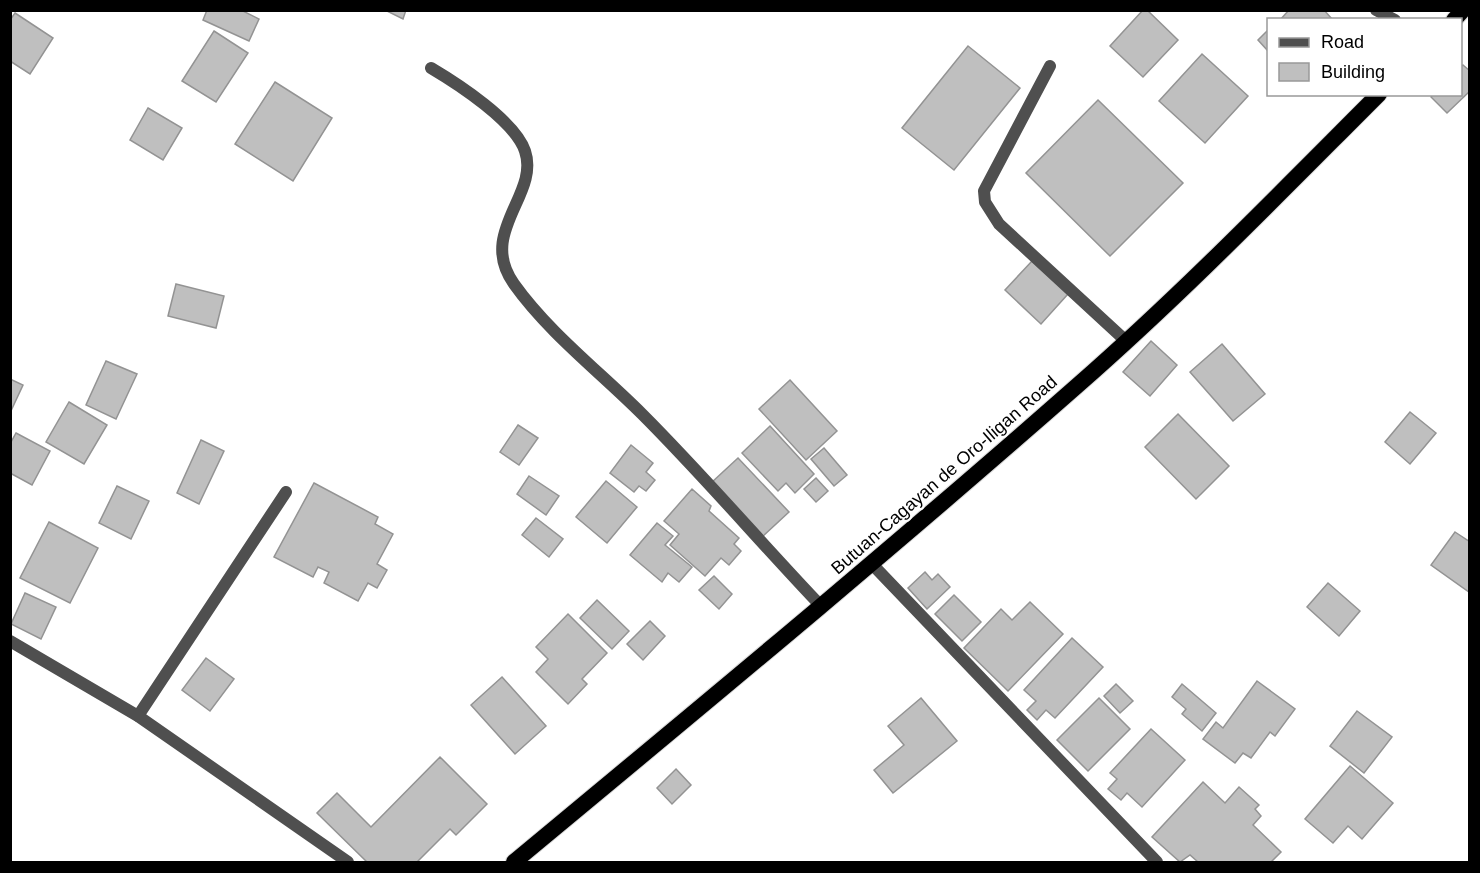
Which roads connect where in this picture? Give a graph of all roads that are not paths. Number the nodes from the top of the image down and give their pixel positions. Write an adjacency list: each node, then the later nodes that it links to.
1 (1376, 10): 2 (street)
2 (1391, 18)
3 (1050, 66): 6 (street)
4 (431, 68): 9 (street)
5 (1377, 96): 6 (highway, Butuan-Cagayan de Oro-Iligan Road)
6 (1126, 341): 8 (highway, Butuan-Cagayan de Oro-Iligan Road)
7 (286, 492): 11 (street)
8 (871, 563): 9 (highway, Butuan-Cagayan de Oro-Iligan Road); 14 (street)
9 (821, 606): 13 (highway, Butuan-Cagayan de Oro-Iligan Road)
10 (10, 641): 11 (street)
11 (138, 716): 12 (street)
12 (348, 862)
13 (514, 862)
14 (1157, 862)

